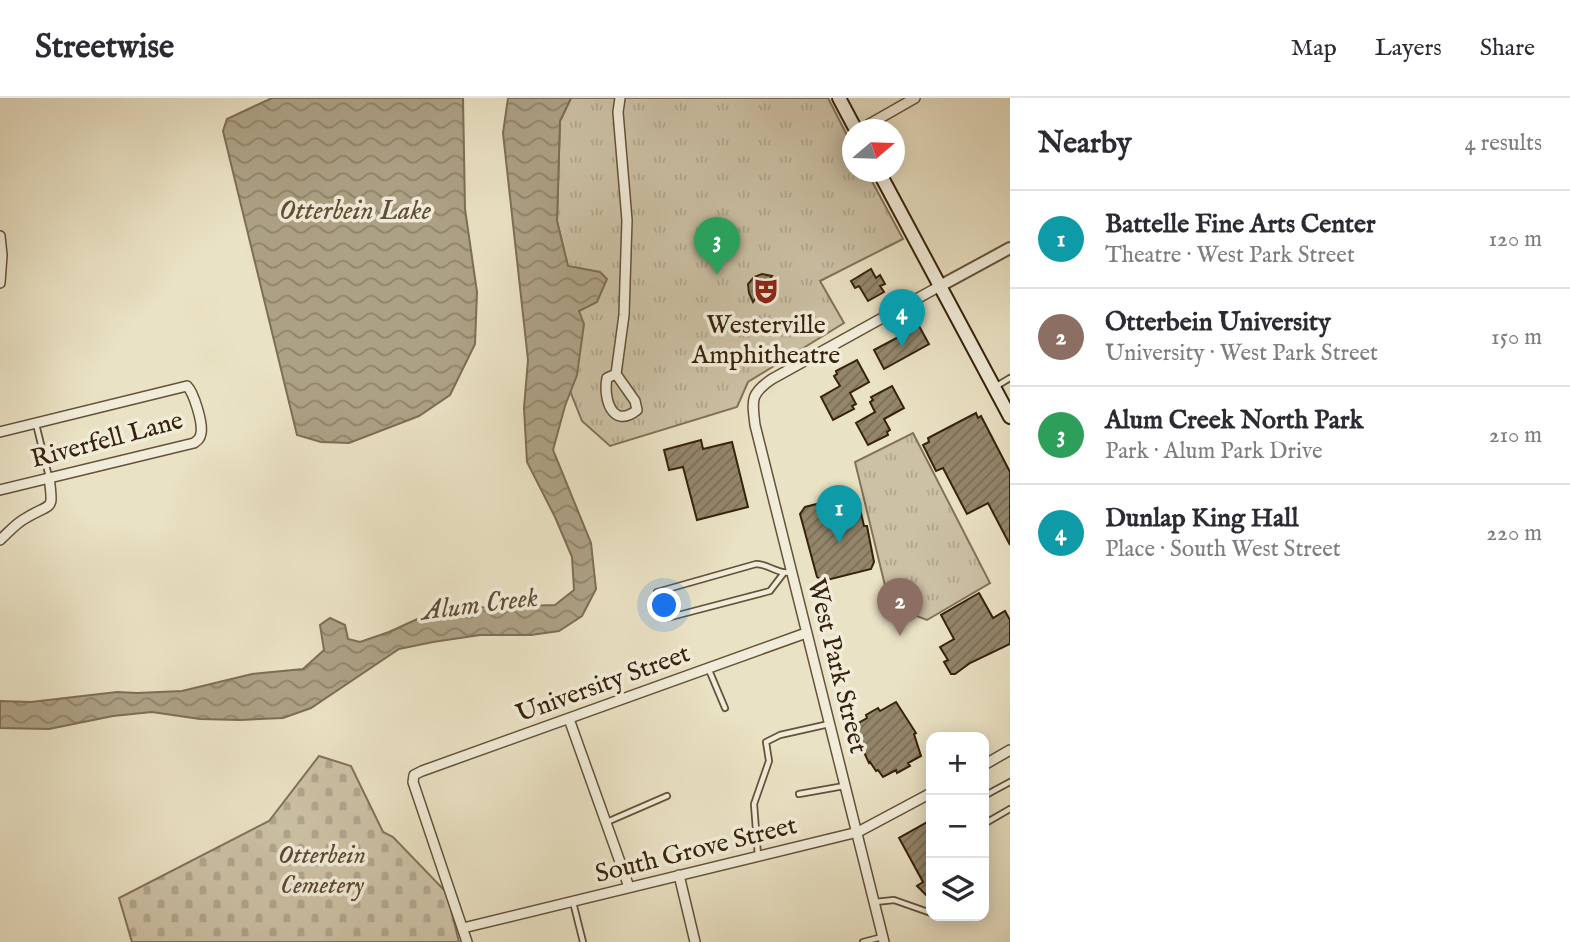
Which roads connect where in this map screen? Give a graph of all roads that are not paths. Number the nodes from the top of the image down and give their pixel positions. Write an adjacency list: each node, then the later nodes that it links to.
1 (620, 98): 11 (street)
2 (839, 98): 4 (main road)
3 (915, 98): 5 (street)
4 (851, 119)
5 (878, 119)
6 (884, 182): 10 (main road)
7 (0, 236): 9 (street)
8 (1010, 248): 10 (street)
9 (0, 283)
10 (940, 286): 13 (main road); 20 (street, West Park Street)
11 (615, 374): 11 (street)
12 (1010, 378): 13 (lane)
13 (994, 387): 14 (main road)
14 (1010, 417)
15 (35, 423): 16 (street); 17 (lane); 17 (street, Riverfell Lane)
16 (0, 432)
17 (49, 477): 18 (street, Riverfell Lane); 19 (street)
18 (0, 490)
19 (0, 540)
20 (788, 573): 20 (lane); 21 (street, West Park Street)
21 (806, 633): 22 (street, University Street); 25 (street, West Park Street)
22 (708, 669): 23 (lane); 24 (street, University Street)
23 (725, 708)
24 (569, 719): 36 (street); 44 (street, University Street)
25 (830, 724): 29 (street, West Park Street); 38 (lane)
26 (1010, 750): 27 (street)
27 (989, 762)
28 (1010, 782): 32 (lane)
29 (845, 786): 30 (lane); 37 (street, West Park Street)
30 (799, 794)
31 (927, 795): 37 (street, South Grove Street)
32 (986, 795)
33 (667, 796): 36 (lane)
34 (1010, 809): 35 (lane)
35 (989, 821)
36 (606, 822): 40 (street)
37 (858, 832): 38 (street, South Grove Street); 42 (street, West Park Street)
38 (758, 856): 39 (street, South Grove Street)
39 (679, 875): 40 (street, South Grove Street); 48 (street)
40 (629, 887): 41 (street, South Grove Street)
41 (572, 901): 44 (street, South Grove Street); 47 (lane)
42 (874, 902): 43 (lane); 45 (street, West Park Street)
43 (926, 911)
44 (463, 928): 46 (street)
45 (883, 940): 49 (lane)
46 (467, 942)
47 (583, 942)
48 (695, 942)
49 (863, 942)

